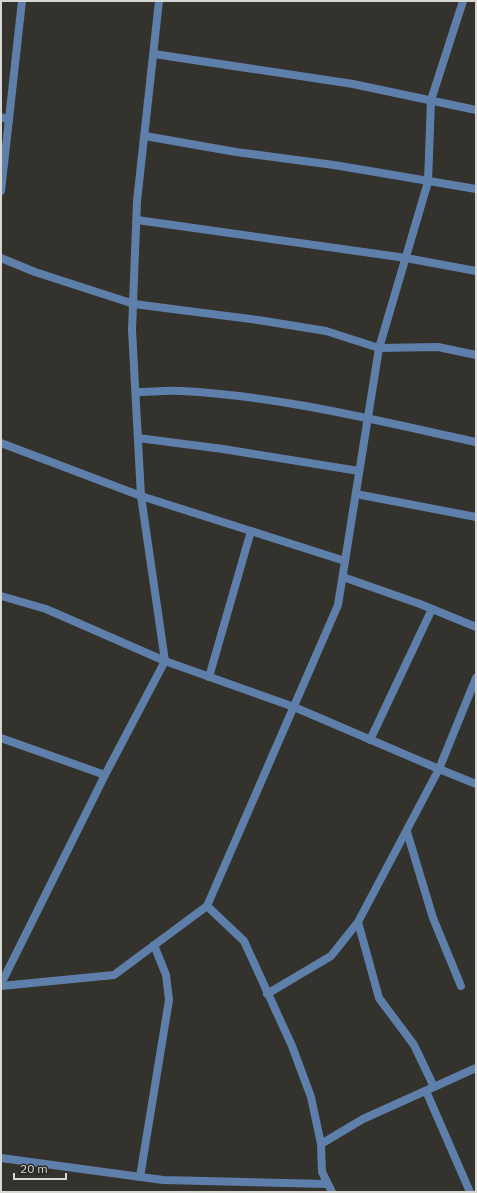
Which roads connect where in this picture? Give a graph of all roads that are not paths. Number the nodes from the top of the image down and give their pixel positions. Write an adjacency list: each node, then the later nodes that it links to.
1 (22, 1): 7 (street)
2 (159, 1): 4 (street)
3 (463, 1): 5 (street)
4 (154, 54): 5 (street); 8 (street)
5 (431, 100): 6 (street); 9 (street)
6 (476, 110)
7 (5, 118): 11 (street)
8 (145, 136): 9 (street); 12 (street)
9 (428, 182): 10 (street); 14 (street)
10 (476, 189)
11 (1, 191)
12 (137, 220): 14 (street); 16 (street)
13 (1, 258): 16 (street)
14 (406, 258): 15 (street); 17 (street)
15 (476, 271)
16 (134, 304): 17 (street); 19 (street)
17 (379, 348): 18 (street); 20 (street)
18 (476, 355)
19 (136, 392): 20 (street); 21 (street)
20 (368, 419): 22 (street); 24 (street)
21 (138, 438): 24 (street); 26 (street)
22 (476, 442)
23 (1, 444): 26 (street)
24 (359, 471): 25 (street)
25 (356, 494): 27 (street); 29 (street)
26 (141, 496): 28 (street); 34 (street)
27 (476, 517)
28 (251, 532): 29 (street); 35 (street)
29 (345, 562): 30 (street)
30 (343, 577): 32 (street); 37 (street)
31 (1, 596): 34 (street)
32 (432, 609): 33 (street); 39 (street)
33 (476, 627)
34 (165, 661): 35 (street); 41 (street)
35 (209, 677): 37 (street)
36 (476, 678): 40 (street)
37 (294, 707): 39 (street); 44 (street)
38 (1, 738): 41 (street)
39 (370, 740): 40 (street)
40 (439, 769): 42 (street); 43 (street)
41 (106, 776): 47 (street)
42 (476, 784)
43 (407, 832): 45 (street); 48 (street)
44 (207, 906): 46 (street); 49 (street)
45 (358, 922): 49 (street); 51 (street)
46 (154, 945): 47 (street); 55 (street)
47 (1, 985)
48 (461, 986)
49 (267, 994): 53 (street)
50 (476, 1068): 51 (street)
51 (434, 1087): 52 (street)
52 (426, 1091): 53 (street); 58 (street)
53 (322, 1144): 56 (street)
54 (1, 1158): 55 (street)
55 (140, 1177): 56 (street)
56 (327, 1184): 57 (street)
57 (332, 1192)
58 (470, 1192)

